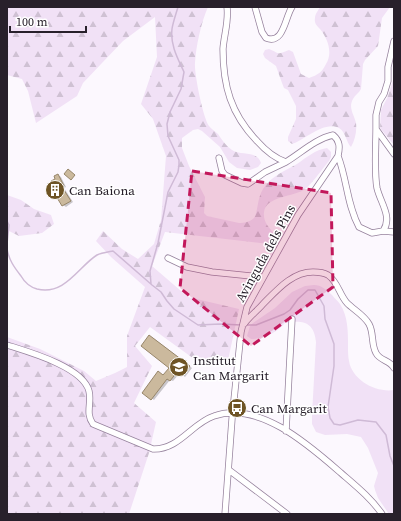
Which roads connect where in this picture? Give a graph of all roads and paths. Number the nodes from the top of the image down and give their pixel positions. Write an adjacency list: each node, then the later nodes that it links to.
1 (227, 7): 9 (street)
2 (255, 7): 3 (street)
3 (289, 8)
4 (394, 41): 5 (street)
5 (376, 129): 6 (street); 10 (street)
6 (394, 154)
7 (338, 156): 9 (street); 10 (street); 13 (street, Avinguda dels Pins)
8 (219, 158): 9 (street)
9 (286, 162)
10 (383, 232): 11 (street)
11 (394, 232)
12 (168, 258): 13 (street)
13 (262, 277): 15 (street, Avinguda dels Pins)
14 (292, 318): 19 (street)
15 (242, 326): 17 (street); 18 (street, Avinguda dels Pins)
16 (7, 345): 18 (street)
17 (394, 368)
18 (233, 412): 19 (street); 20 (street, Avinguda dels Pins)
19 (286, 431): 23 (street)
20 (229, 470): 21 (street, Avinguda dels Pins); 22 (street)
21 (225, 514)
22 (287, 514)
23 (382, 514)

